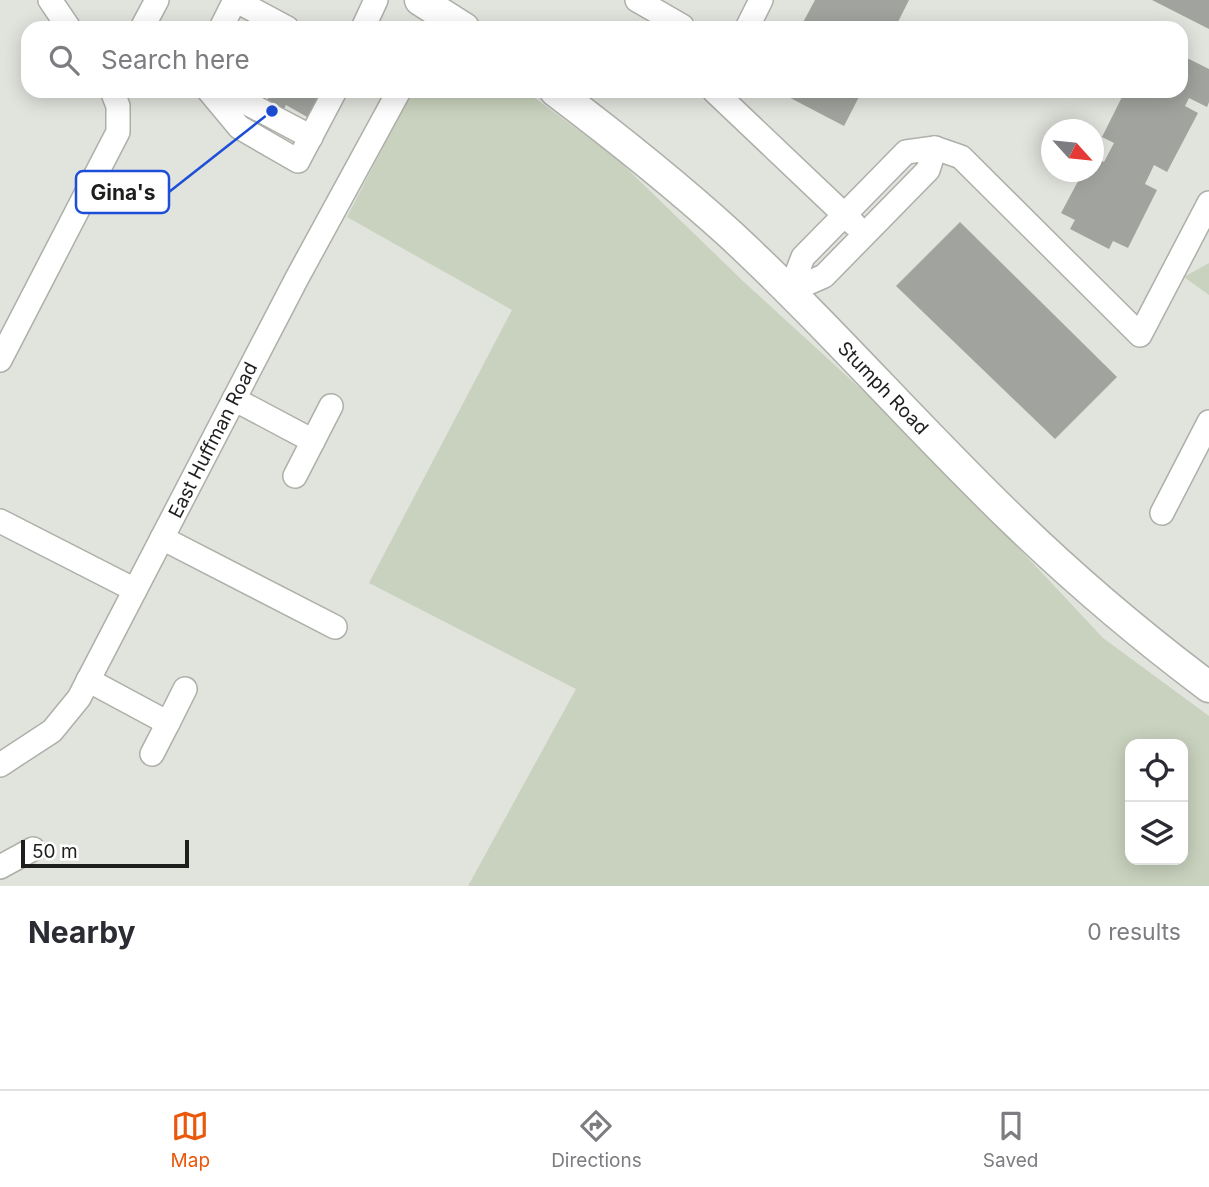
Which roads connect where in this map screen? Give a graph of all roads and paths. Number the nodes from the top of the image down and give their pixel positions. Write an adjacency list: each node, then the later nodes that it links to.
1 (50, 0): 8 (street)
2 (157, 0): 9 (street)
3 (235, 0): 10 (street); 11 (street)
4 (376, 0): 12 (street)
5 (637, 0): 14 (street)
6 (761, 0): 15 (street)
7 (430, 13): 13 (main road)
8 (64, 21)
9 (146, 21)
10 (224, 21)
11 (274, 21)
12 (366, 21)
13 (448, 21)
14 (673, 21)
15 (750, 21)
16 (115, 98): 29 (street)
17 (215, 98): 23 (street)
18 (238, 98): 23 (street)
19 (331, 98): 23 (street)
20 (395, 98): 30 (street, East Huffman Road)
21 (564, 98): 28 (main road, Stumph Road)
22 (721, 98): 26 (street)
23 (311, 136)
24 (935, 148): 25 (street); 26 (street); 27 (street)
25 (1209, 203)
26 (844, 215): 27 (street); 28 (street)
27 (865, 235): 28 (street)
28 (790, 291): 41 (main road, Stumph Road)
29 (0, 359)
30 (234, 399): 33 (street); 37 (street, East Huffman Road)
31 (331, 406): 33 (street)
32 (1209, 422): 35 (street)
33 (313, 441): 34 (street)
34 (295, 476)
35 (1162, 513)
36 (0, 521): 38 (street)
37 (162, 538): 38 (street, East Huffman Road); 39 (street)
38 (135, 590): 40 (street, East Huffman Road)
39 (335, 627)
40 (88, 680): 43 (street); 45 (street, East Huffman Road)
41 (1209, 687)
42 (185, 689): 43 (street)
43 (168, 723): 44 (street)
44 (152, 754)
45 (0, 765)
46 (33, 849): 47 (street)
47 (0, 867)

